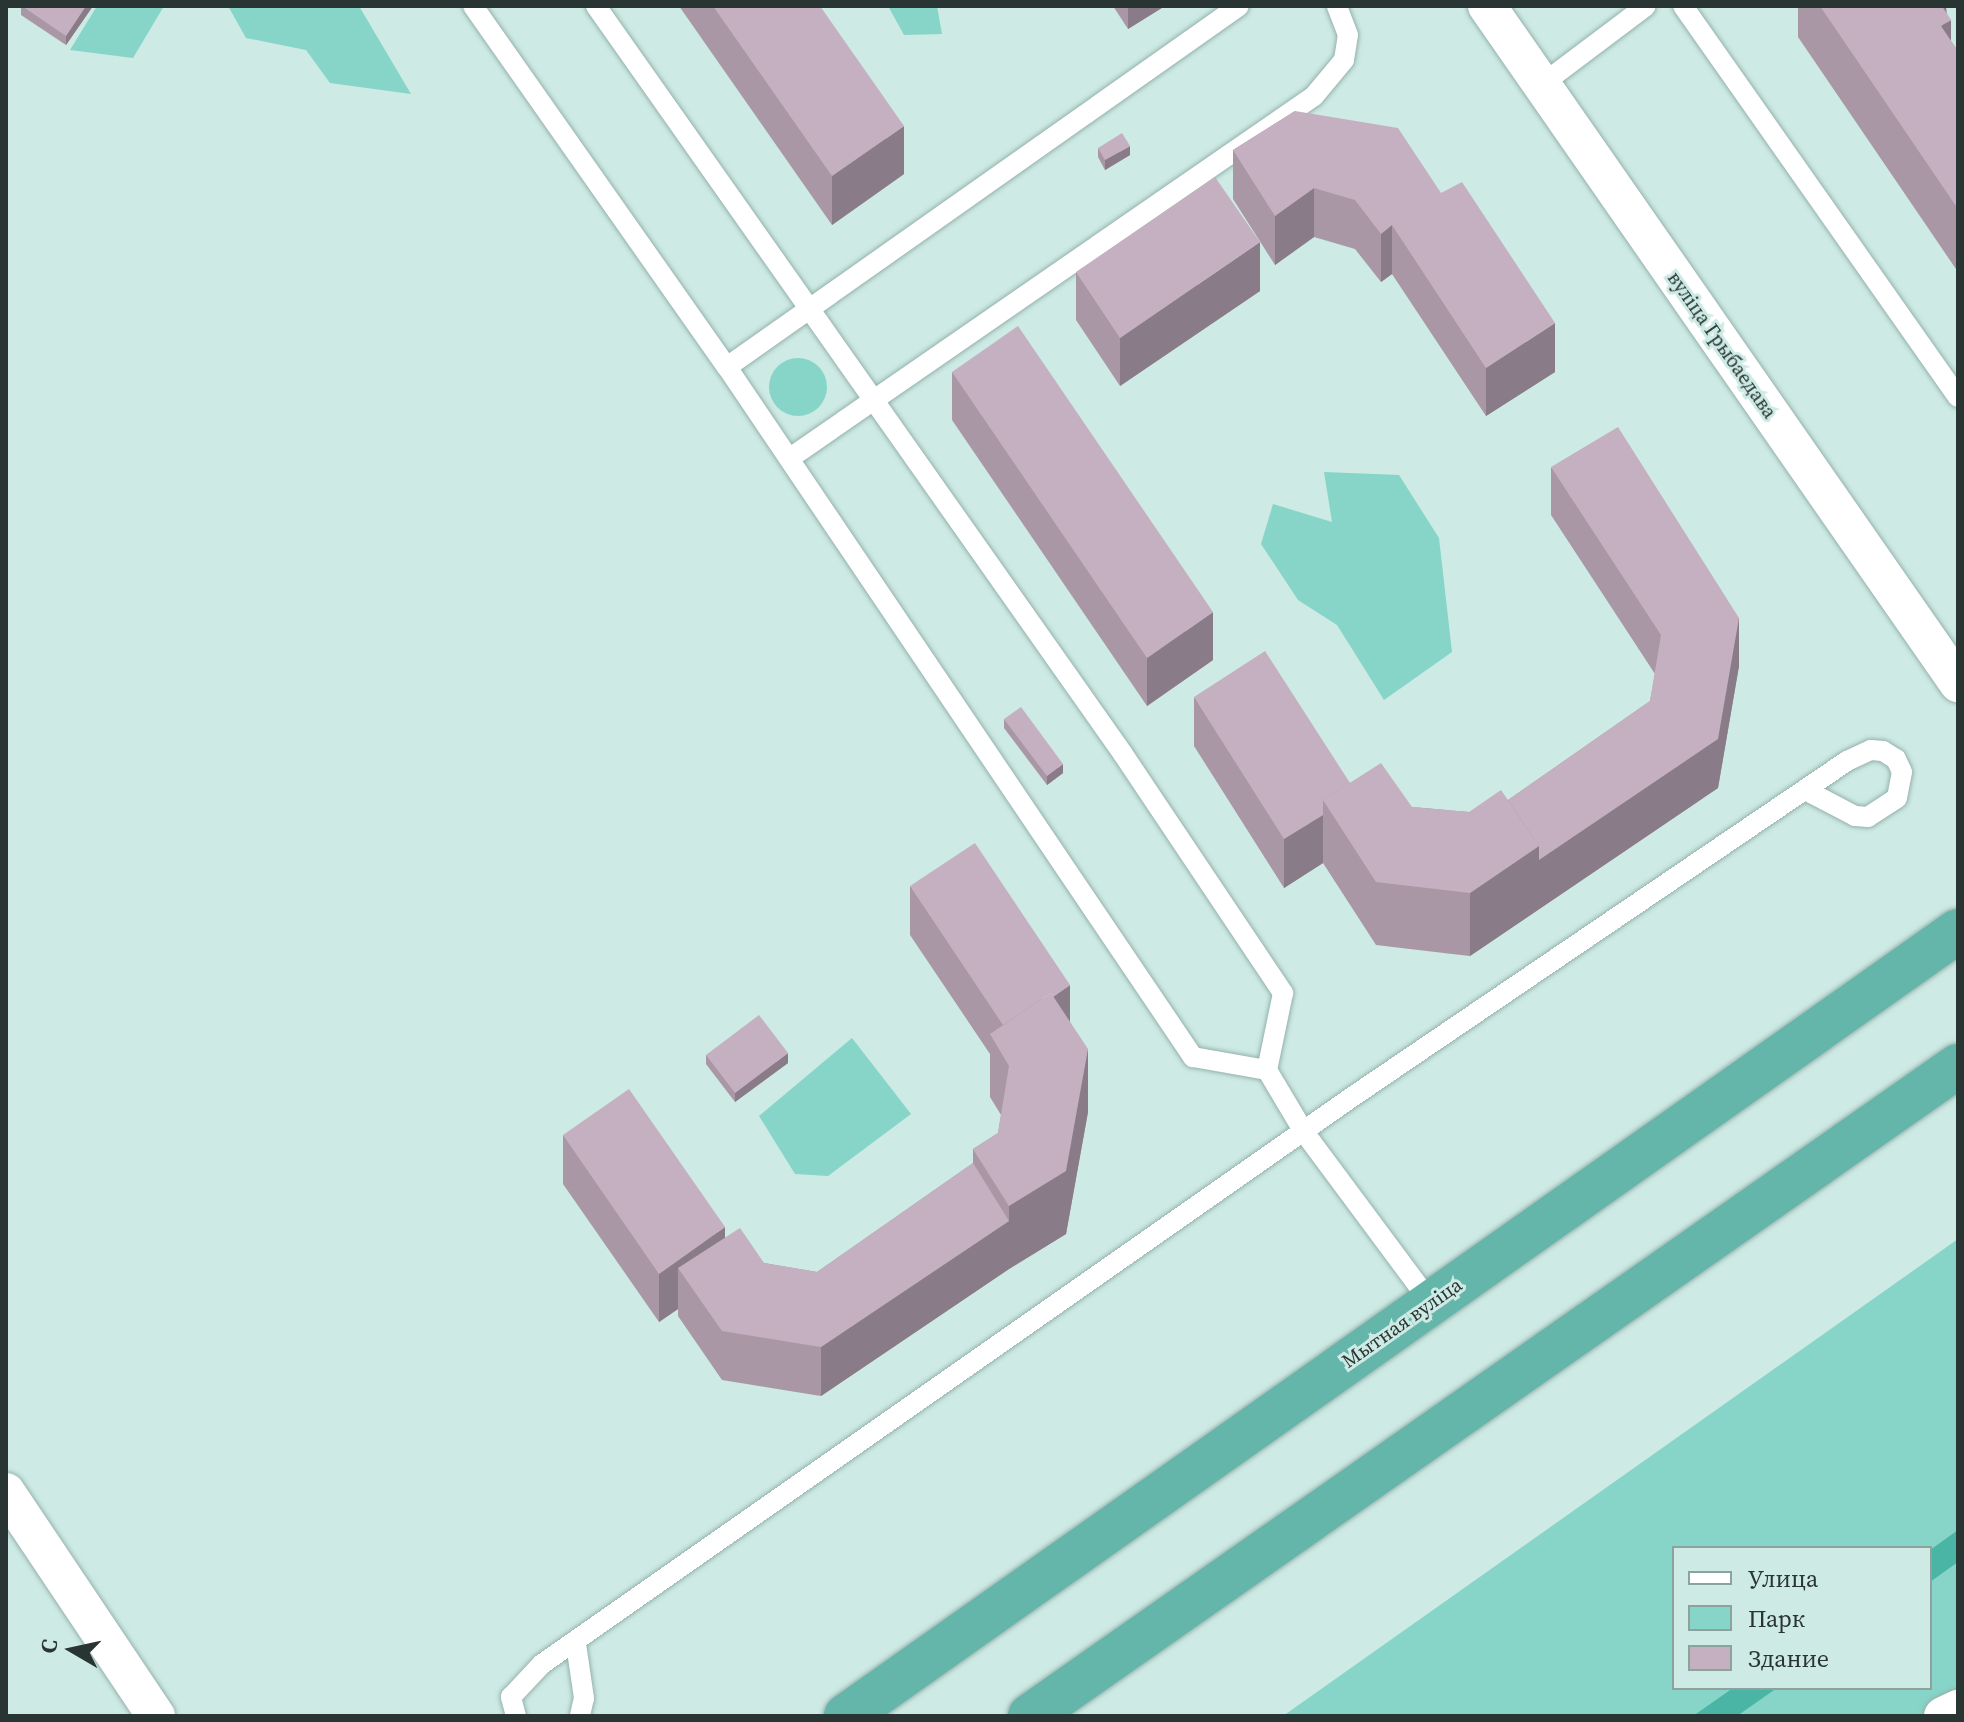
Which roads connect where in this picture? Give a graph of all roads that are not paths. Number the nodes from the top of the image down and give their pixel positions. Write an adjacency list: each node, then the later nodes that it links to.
1 (473, 6): 10 (lane)
2 (596, 6): 9 (lane)
3 (1239, 6): 9 (lane)
4 (1337, 6): 11 (lane)
5 (1487, 6): 8 (street, вуліца Грыбаедава)
6 (1646, 6): 8 (lane)
7 (1683, 6): 12 (lane)
8 (1541, 85): 14 (street, вуліца Грыбаедава)
9 (811, 305): 10 (lane); 11 (lane)
10 (727, 367): 13 (lane)
11 (874, 397): 13 (lane); 18 (lane)
12 (1958, 397)
13 (790, 458): 18 (lane)
14 (1958, 683)
15 (1809, 792): 19 (lane)
16 (1958, 931): 20 (highway, Мытная вуліца)
17 (1958, 1066): 28 (highway)
18 (1267, 1070): 19 (lane)
19 (1304, 1132): 20 (lane); 22 (lane)
20 (1431, 1303): 27 (highway, Мытная вуліца)
21 (6, 1492): 24 (street)
22 (576, 1644): 25 (lane); 26 (lane)
23 (1958, 1709): 29 (street)
24 (156, 1716)
25 (516, 1716)
26 (580, 1716)
27 (846, 1716)
28 (1030, 1716)
29 (1943, 1716)

